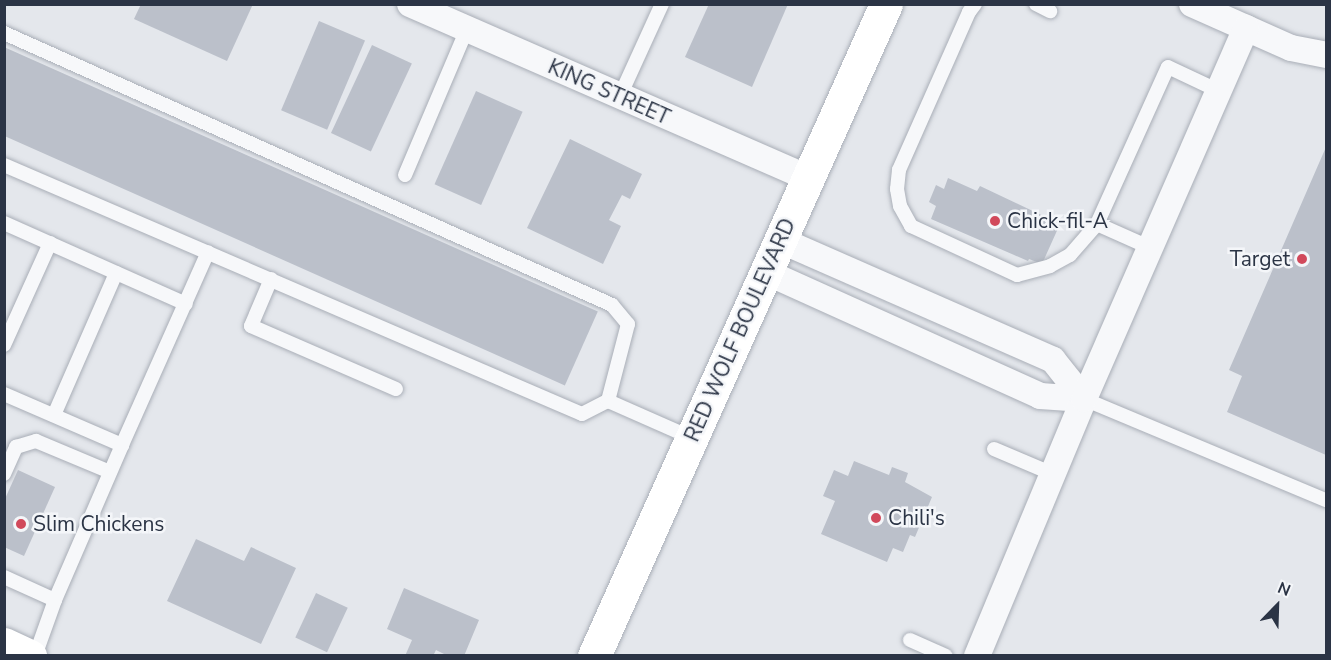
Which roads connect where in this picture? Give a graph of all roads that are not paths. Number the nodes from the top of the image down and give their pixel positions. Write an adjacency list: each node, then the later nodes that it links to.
1 (410, 4): 9 (street, KING STREET)
2 (662, 4): 13 (lane)
3 (886, 4): 16 (main road, RED WOLF BOULEVARD)
4 (975, 4): 18 (lane)
5 (1036, 4): 7 (lane)
6 (1192, 4): 8 (street)
7 (1050, 11)
8 (1246, 28): 11 (street); 12 (street)
9 (467, 29): 13 (street, KING STREET); 15 (lane)
10 (4, 33): 31 (lane)
11 (1326, 55)
12 (1219, 91): 18 (lane); 21 (street)
13 (620, 96): 16 (street, KING STREET)
14 (4, 165): 22 (lane)
15 (405, 176)
16 (809, 178): 19 (main road, RED WOLF BOULEVARD)
17 (4, 223): 20 (lane)
18 (1097, 224): 21 (lane)
19 (780, 240): 23 (main road, RED WOLF BOULEVARD); 30 (street)
20 (50, 243): 24 (lane); 27 (lane)
21 (1150, 248): 30 (street)
22 (208, 252): 25 (lane); 26 (lane)
23 (766, 272): 30 (street); 33 (main road, RED WOLF BOULEVARD)
24 (116, 273): 26 (lane); 32 (lane)
25 (271, 279): 28 (lane); 31 (lane)
26 (186, 304): 34 (lane)
27 (4, 345)
28 (396, 389)
29 (4, 394): 32 (lane)
30 (1084, 399): 38 (street); 39 (lane)
31 (608, 401): 33 (lane)
32 (54, 415): 34 (lane)
33 (692, 438): 46 (main road, RED WOLF BOULEVARD)
34 (122, 445): 36 (lane)
35 (994, 449): 38 (lane)
36 (110, 472): 37 (lane); 41 (lane)
37 (4, 474)
38 (1053, 474): 48 (street)
39 (1326, 500)
40 (4, 577): 41 (lane)
41 (55, 600): 45 (lane)
42 (910, 640): 47 (lane)
43 (4, 644): 44 (main road)
44 (30, 656)
45 (35, 656)
46 (594, 656)
47 (946, 656)
48 (977, 656)

